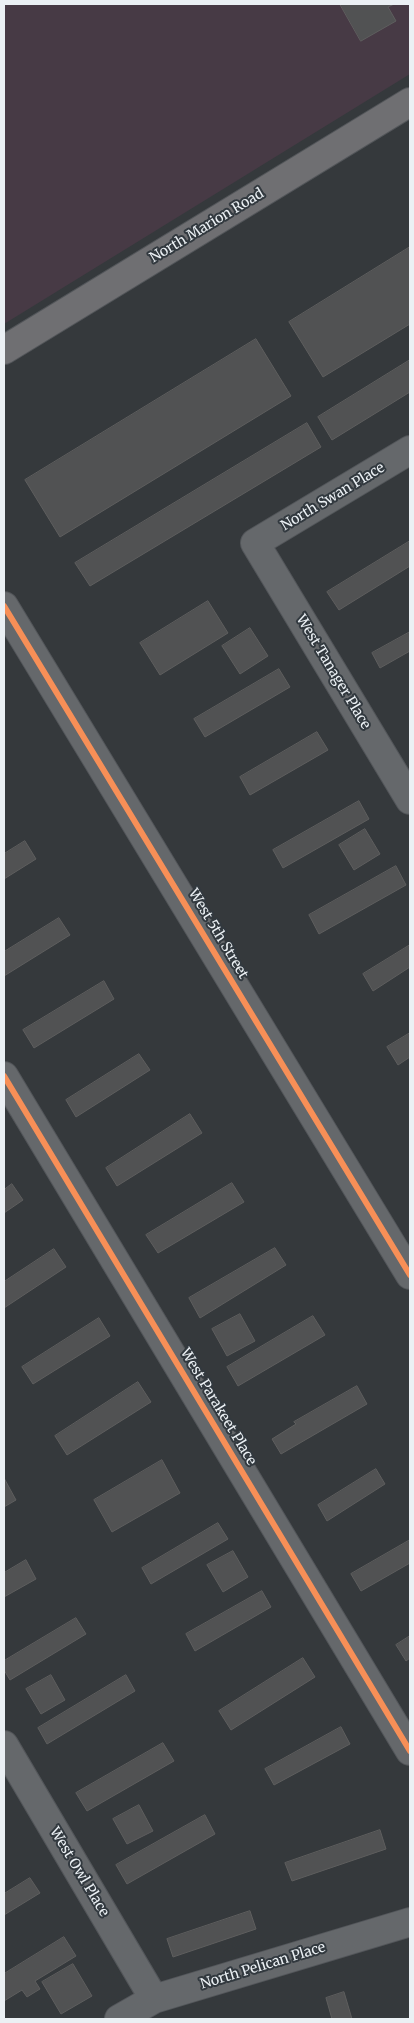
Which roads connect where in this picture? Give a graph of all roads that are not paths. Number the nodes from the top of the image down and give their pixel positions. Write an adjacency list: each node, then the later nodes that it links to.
1 (410, 102): 2 (main road, North Marion Road)
2 (4, 350)
3 (410, 450): 4 (street, North Swan Place)
4 (255, 543): 6 (street, West Tanager Place)
5 (4, 606): 8 (street, West 5th Street)
6 (410, 800)
7 (4, 1076): 10 (street, West Parakeet Place)
8 (410, 1275)
9 (4, 1745): 12 (street, West Owl Place)
10 (410, 1751)
11 (410, 1922): 12 (street, North Pelican Place)
12 (154, 1999): 13 (street, North Pelican Place)
13 (119, 2019)

